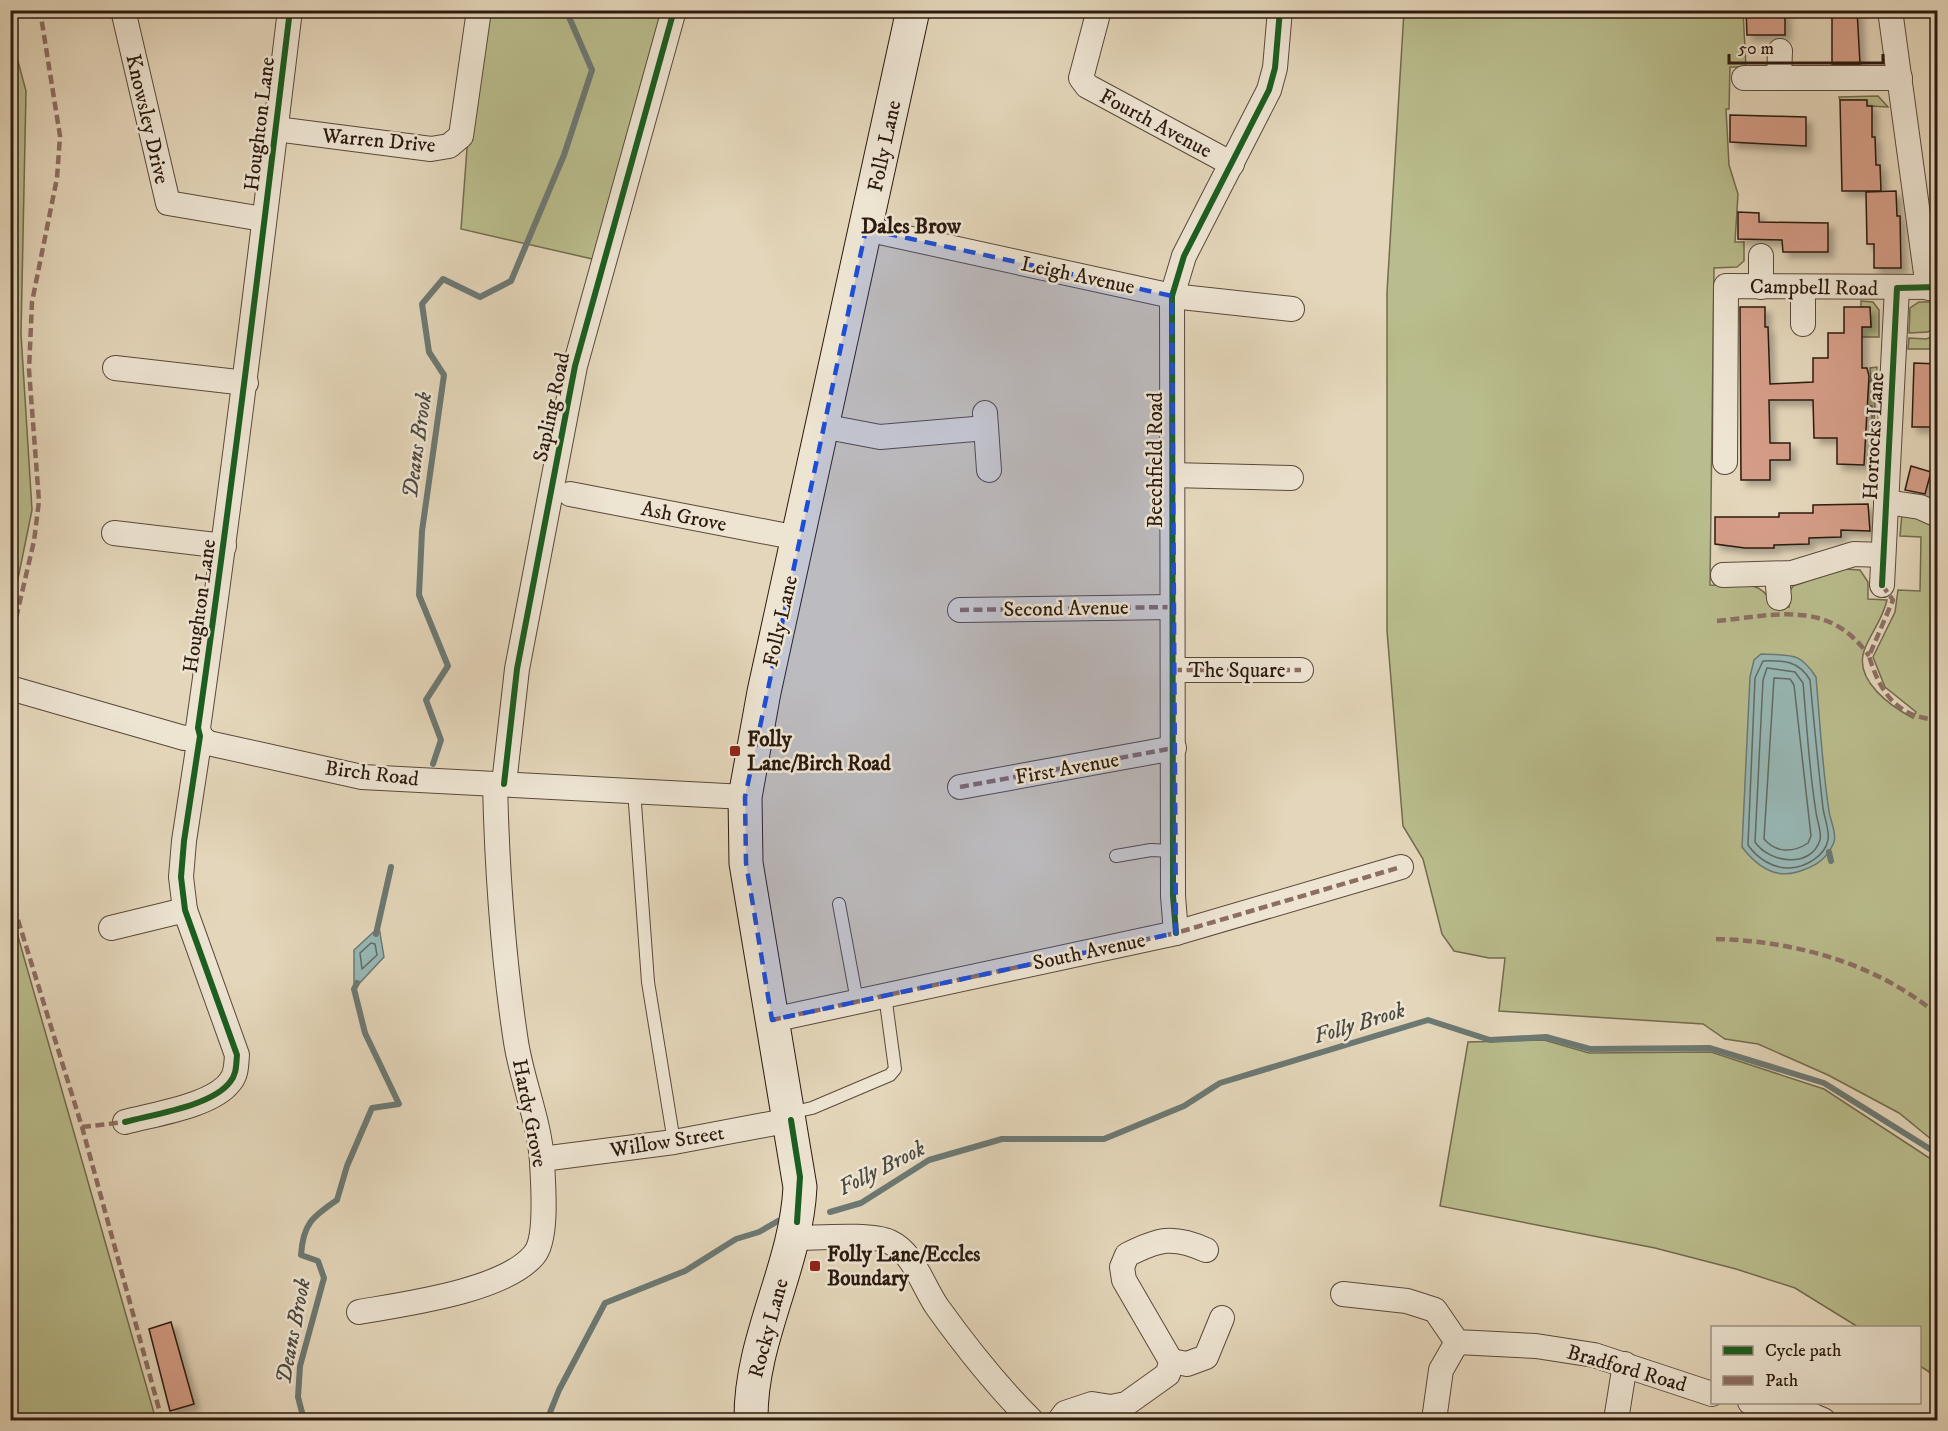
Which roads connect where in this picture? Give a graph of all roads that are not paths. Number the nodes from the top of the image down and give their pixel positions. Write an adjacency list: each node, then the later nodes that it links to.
1 (123, 10): 15 (street, Knowsley Drive)
2 (290, 10): 13 (street, Houghton Lane)
3 (479, 10): 13 (street, Warren Drive)
4 (674, 10): 50 (street, Sapling Road)
5 (913, 10): 16 (main road, Folly Lane)
6 (1099, 10): 14 (street, Fourth Avenue)
7 (1280, 10): 14 (street, Beechfield Road)
8 (1890, 10): 12 (street)
9 (1780, 51): 11 (street)
10 (1744, 78): 11 (street)
11 (1779, 78): 12 (street)
12 (1900, 78): 21 (street)
13 (276, 129): 15 (street, Houghton Lane)
14 (1232, 164): 22 (street, Beechfield Road)
15 (263, 219): 26 (street, Houghton Lane)
16 (866, 229): 22 (street, Leigh Avenue); 27 (main road, Folly Lane)
17 (1761, 256): 18 (street)
18 (1761, 287): 19 (street, Campbell Road); 28 (street, Campbell Road)
19 (1803, 288): 20 (street, Campbell Road); 24 (street)
20 (1897, 288): 21 (street, Campbell Road); 33 (street, Horrocks Lane)
21 (1933, 288)
22 (1172, 296): 23 (street, Leigh Avenue); 30 (street, Beechfield Road)
23 (1292, 309)
24 (1803, 324)
25 (115, 368): 26 (street)
26 (246, 383): 37 (street, Houghton Lane)
27 (822, 426): 29 (street); 36 (main road, Folly Lane)
28 (1725, 462)
29 (989, 470)
30 (1171, 475): 31 (street); 43 (street, Beechfield Road)
31 (1291, 478)
32 (570, 494): 36 (street, Ash Grove)
33 (1886, 502): 34 (street, Horrocks Lane); 38 (street, Horrocks Lane)
34 (1938, 515)
35 (114, 533): 37 (street)
36 (798, 538): 53 (main road, Folly Lane)
37 (224, 546): 48 (street, Houghton Lane)
38 (1883, 555): 40 (street); 41 (street, Horrocks Lane)
39 (1722, 574): 40 (street)
40 (1777, 574): 42 (street)
41 (1882, 585)
42 (1779, 598)
43 (1172, 607): 44 (street, Second Avenue); 45 (street, Beechfield Road)
44 (960, 609)
45 (1173, 670): 46 (street, The Square); 49 (street, Beechfield Road)
46 (1301, 670)
47 (10, 688): 48 (street, Birch Road)
48 (200, 736): 50 (street, Birch Road); 58 (street, Houghton Lane)
49 (1174, 748): 51 (street, First Avenue); 54 (street, Beechfield Road)
50 (500, 784): 52 (street, Birch Road); 67 (street, Hardy Grove)
51 (960, 787)
52 (634, 790): 53 (street, Birch Road); 66 (lane)
53 (745, 796): 63 (main road, Folly Lane)
54 (1173, 851): 55 (lane); 60 (street, Beechfield Road)
55 (1116, 856)
56 (1401, 867): 60 (street, South Avenue)
57 (839, 904): 62 (lane)
58 (185, 910): 59 (street); 65 (street, Houghton Lane)
59 (111, 928)
60 (1176, 933): 61 (street, South Avenue)
61 (885, 995): 62 (street, South Avenue); 64 (lane)
62 (857, 1001): 63 (street, South Avenue)
63 (772, 1020): 64 (main road, Folly Lane)
64 (790, 1117): 66 (street, Willow Street); 68 (main road, Folly Lane)
65 (125, 1122)
66 (674, 1142): 67 (street, Willow Street)
67 (542, 1159): 71 (street, Hardy Grove)
68 (794, 1238): 78 (main road, Rocky Lane); 79 (street)
69 (1206, 1250): 74 (street)
70 (1342, 1294): 73 (street)
71 (359, 1312)
72 (1222, 1318): 74 (street)
73 (1457, 1342): 75 (street, Bradford Road); 81 (street)
74 (1171, 1361): 80 (street)
75 (1625, 1364): 76 (street, Bradford Road); 82 (street)
76 (1711, 1393)
77 (1763, 1404): 83 (street)
78 (751, 1420)
79 (1031, 1420)
80 (1060, 1420)
81 (1434, 1420)
82 (1616, 1420)
83 (1823, 1420)

